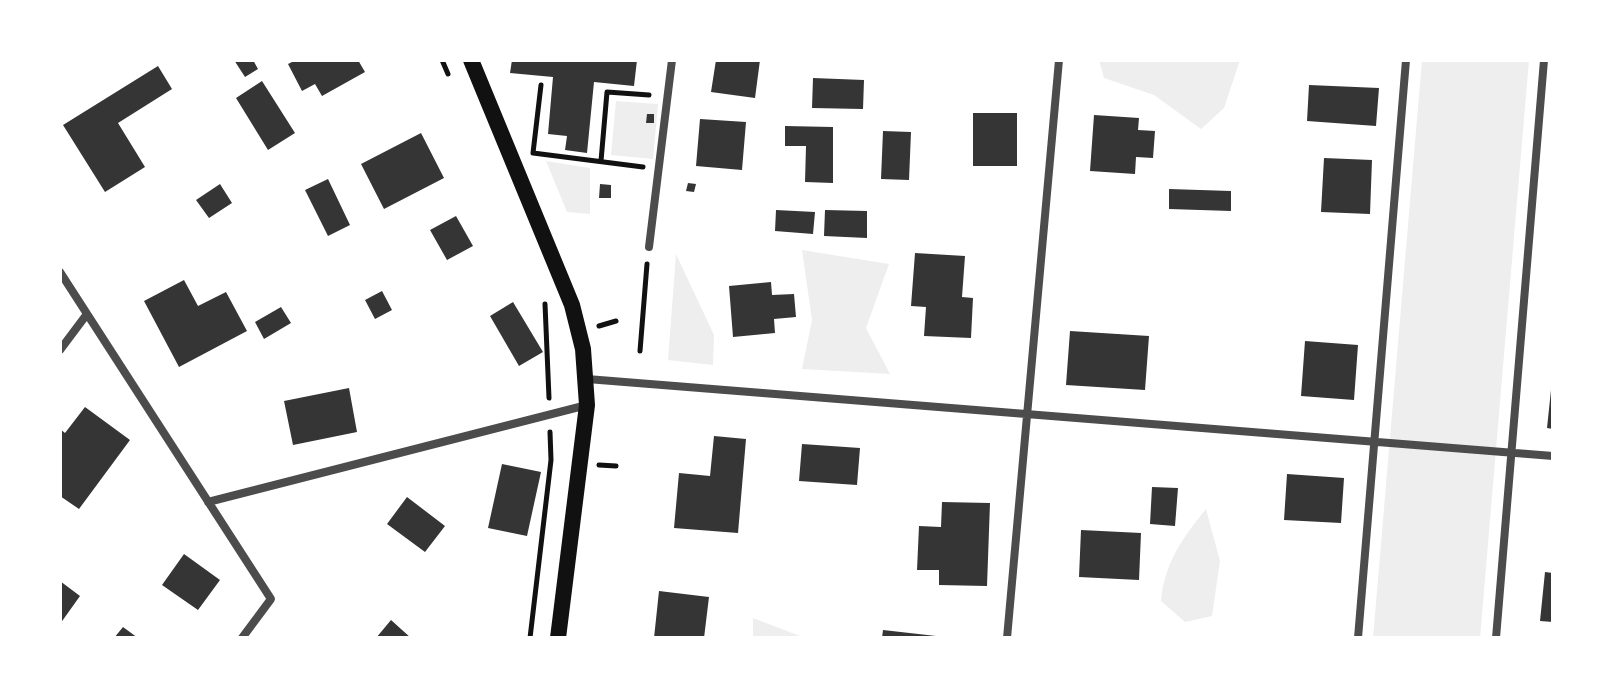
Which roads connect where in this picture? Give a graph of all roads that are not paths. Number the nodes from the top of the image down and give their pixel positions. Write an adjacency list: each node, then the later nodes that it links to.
1 (471, 60): 10 (main road)
2 (672, 60): 6 (street)
3 (1059, 60): 12 (street)
4 (1406, 60): 13 (street)
5 (1544, 60): 14 (street)
6 (649, 247)
7 (60, 272): 8 (street)
8 (87, 314): 9 (street); 16 (street)
9 (60, 350)
10 (587, 379): 11 (main road); 12 (street)
11 (587, 405): 16 (street); 18 (main road)
12 (1025, 413): 13 (street); 19 (street)
13 (1375, 440): 14 (street); 20 (street)
14 (1511, 452): 15 (street); 21 (street)
15 (1553, 456)
16 (208, 502): 17 (street)
17 (242, 638)
18 (558, 638)
19 (1007, 638)
20 (1358, 638)
21 (1496, 638)

